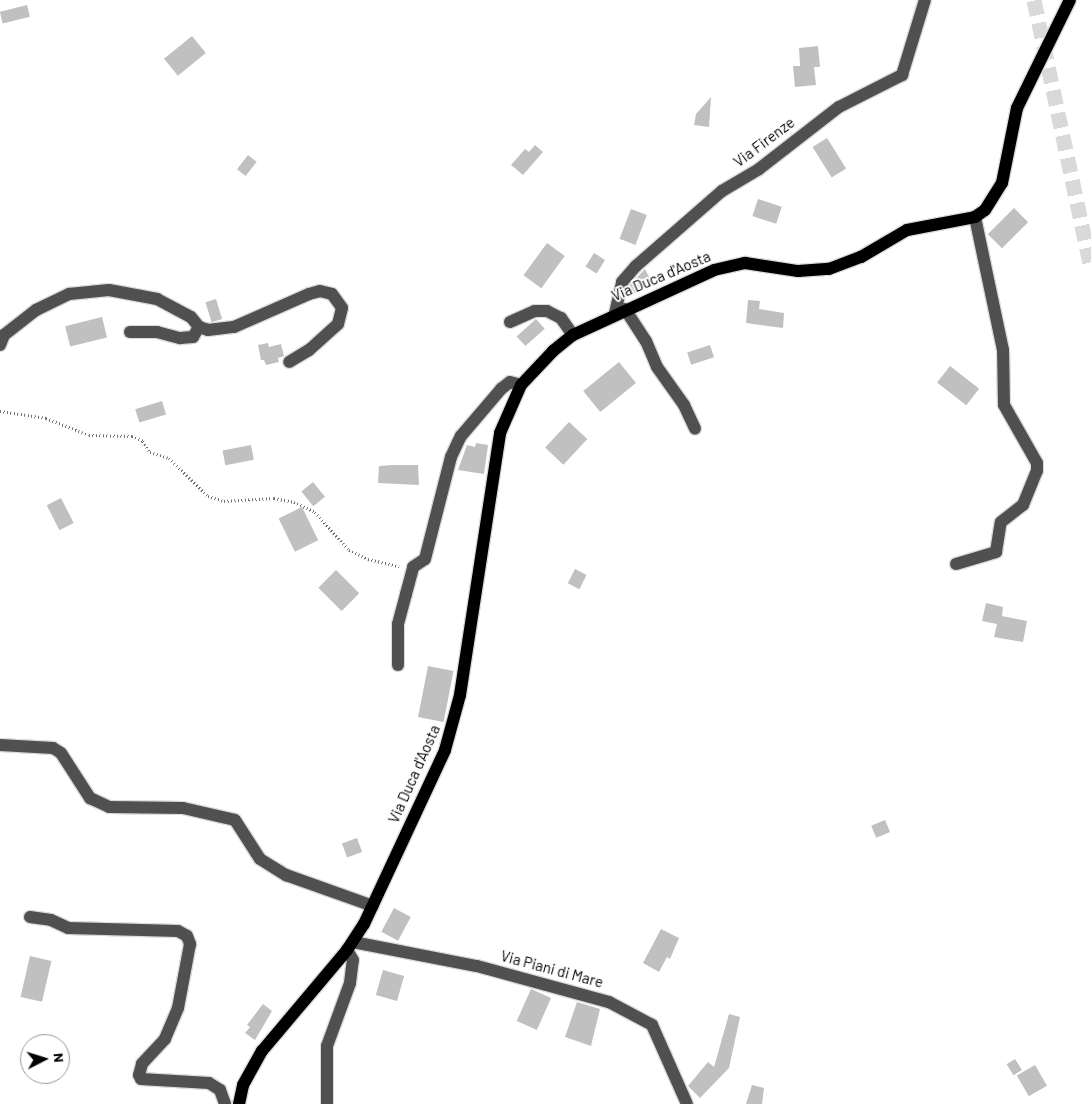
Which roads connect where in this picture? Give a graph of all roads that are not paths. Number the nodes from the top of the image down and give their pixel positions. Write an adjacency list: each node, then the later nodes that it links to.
1 (925, 0): 4 (street, Via Firenze)
2 (1070, 0): 3 (main road)
3 (974, 217): 4 (main road, Via Duca d'Aosta); 13 (street)
4 (620, 311): 8 (main road, Via Duca d'Aosta); 12 (street)
5 (510, 322): 8 (street)
6 (199, 327): 7 (street); 9 (street); 10 (street)
7 (130, 332)
8 (573, 335): 11 (main road, Via Duca d'Aosta)
9 (0, 345)
10 (289, 362)
11 (521, 385): 14 (street); 16 (main road, Via Duca d'Aosta)
12 (695, 429)
13 (956, 564)
14 (398, 665)
15 (0, 745): 16 (street)
16 (373, 906): 18 (main road, Via Duca d'Aosta)
17 (30, 917): 19 (street)
18 (350, 946): 20 (main road, Via Duca d'Aosta); 21 (street); 22 (street, Via Piani di Mare)
19 (226, 1104)
20 (239, 1104)
21 (328, 1104)
22 (687, 1104)

